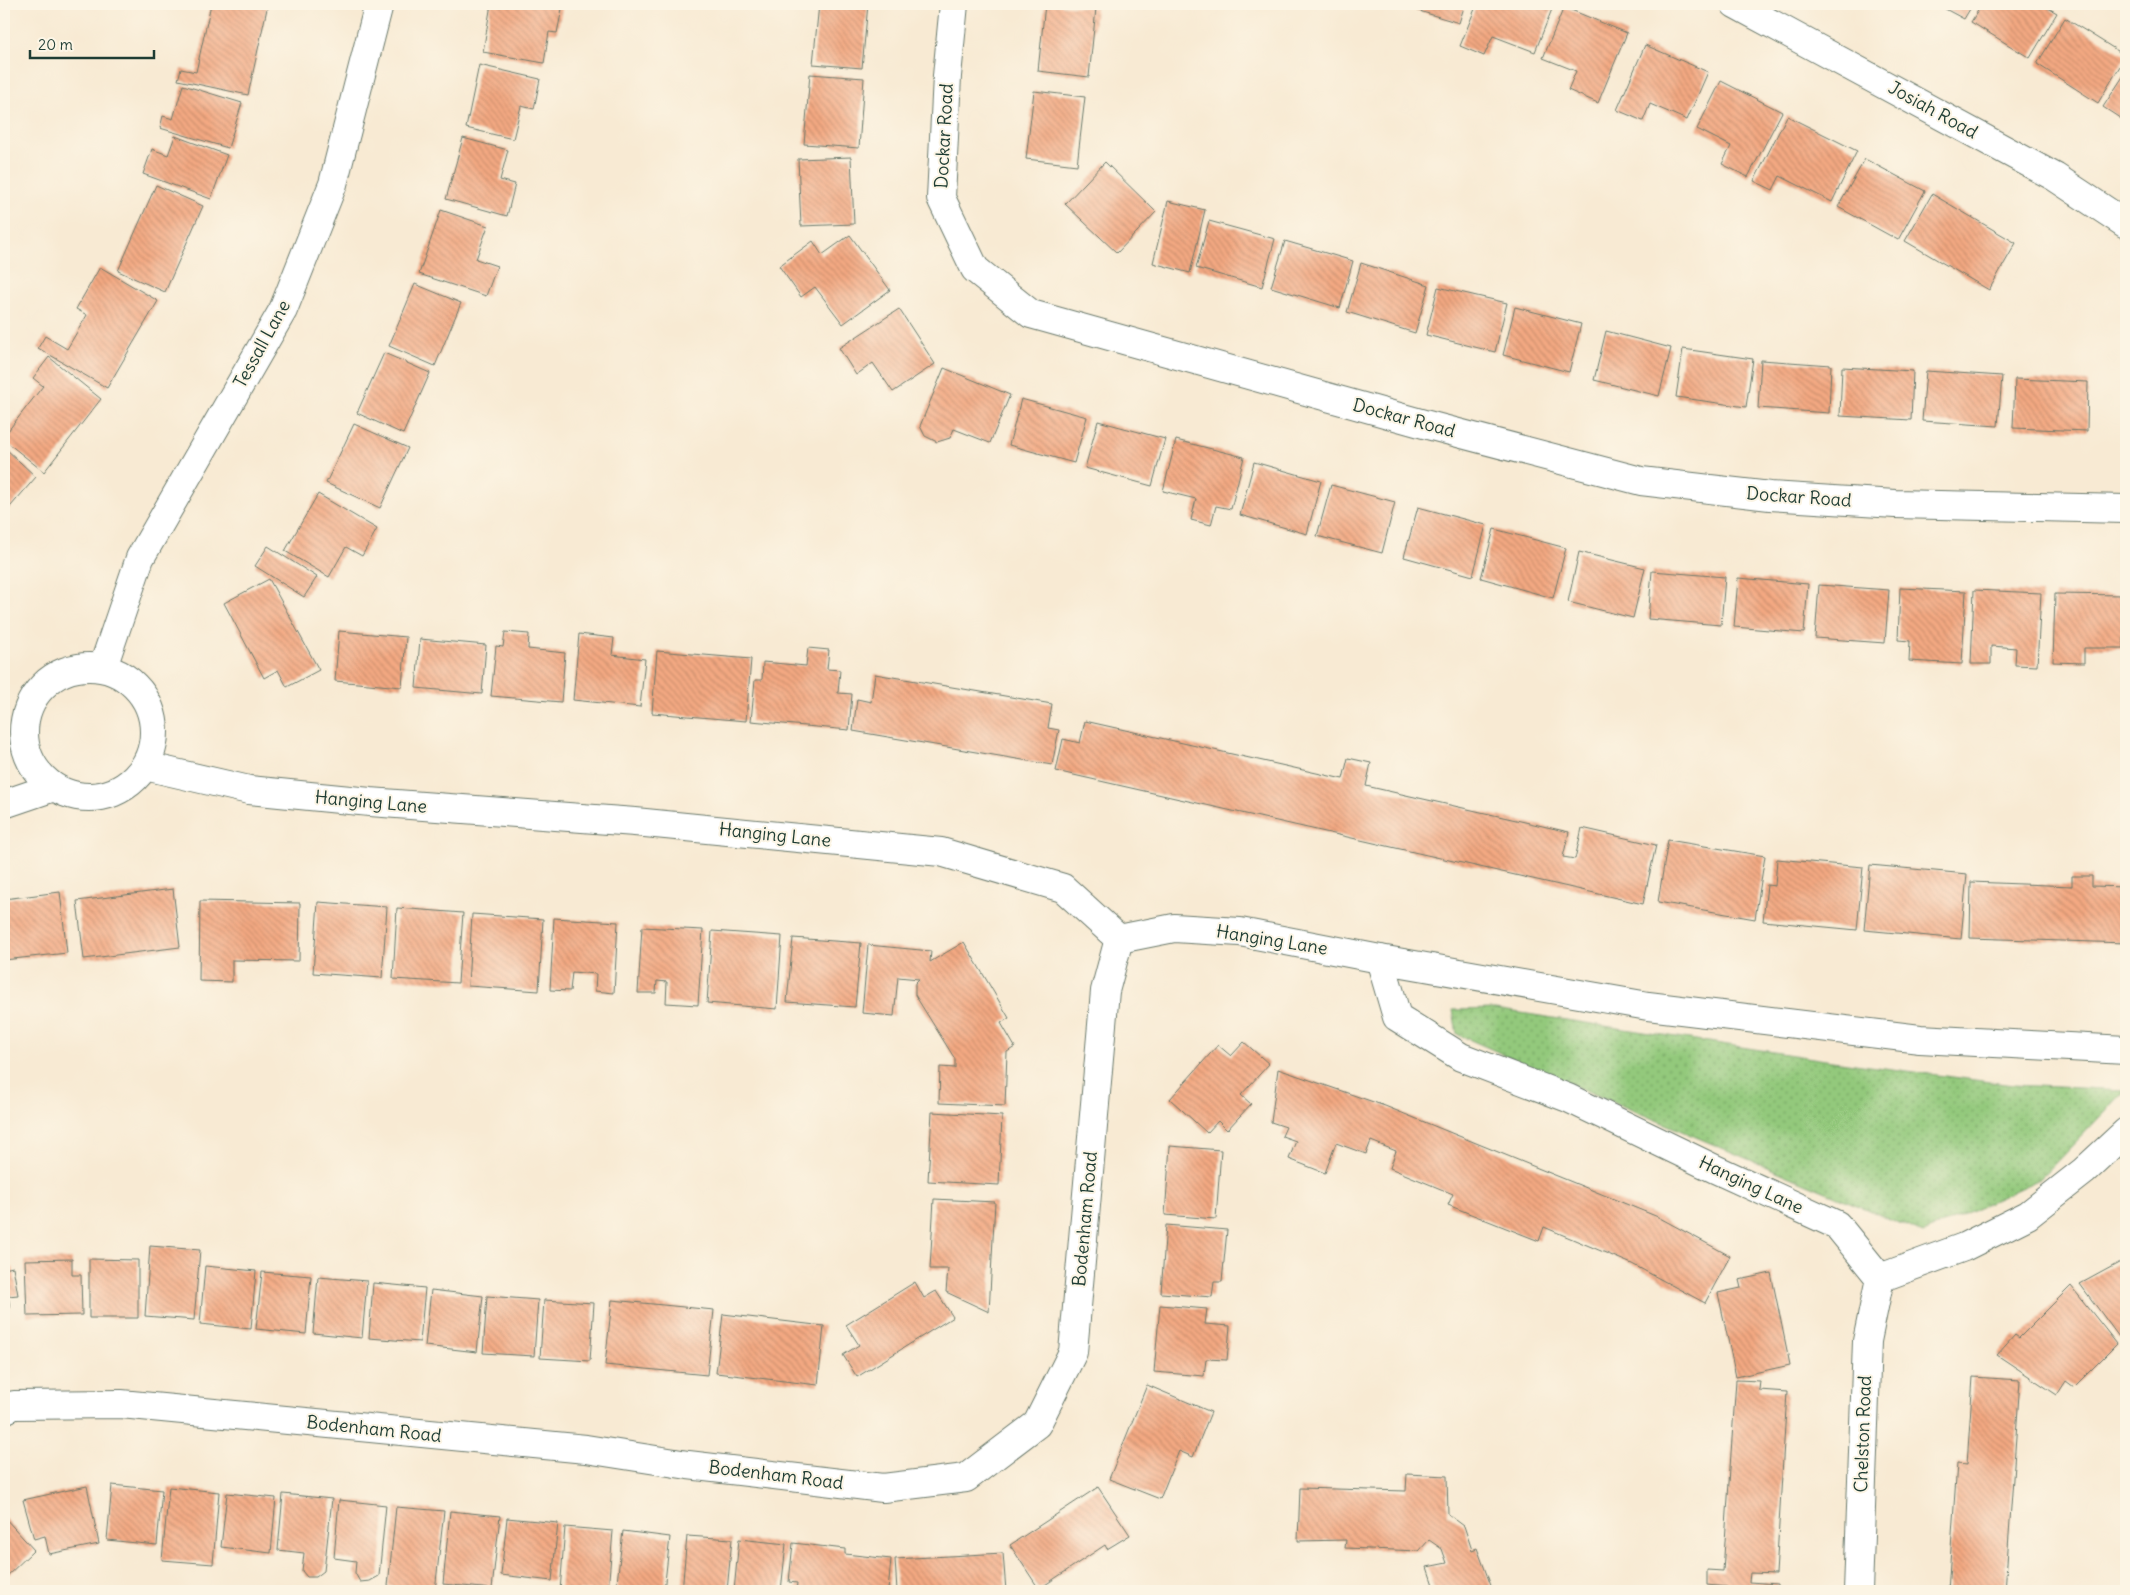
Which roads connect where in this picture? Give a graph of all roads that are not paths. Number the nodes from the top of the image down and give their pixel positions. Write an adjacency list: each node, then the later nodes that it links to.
1 (379, 4): 6 (street, Tessall Lane)
2 (954, 4): 5 (street, Dockar Road)
3 (1735, 4): 4 (street, Josiah Road)
4 (2126, 224)
5 (2126, 509)
6 (102, 667): 7 (street); 9 (street)
7 (30, 703): 8 (street); 10 (street)
8 (4, 713)
9 (145, 766): 10 (street); 12 (street, Hanging Lane)
10 (54, 787): 11 (street)
11 (4, 804)
12 (1118, 939): 13 (street, Hanging Lane); 17 (street, Bodenham Road)
13 (1380, 959): 14 (street, Hanging Lane); 16 (street, Hanging Lane)
14 (2126, 1050)
15 (2126, 1132): 16 (street)
16 (1880, 1278): 18 (street, Chelston Road)
17 (4, 1410)
18 (1858, 1591)

